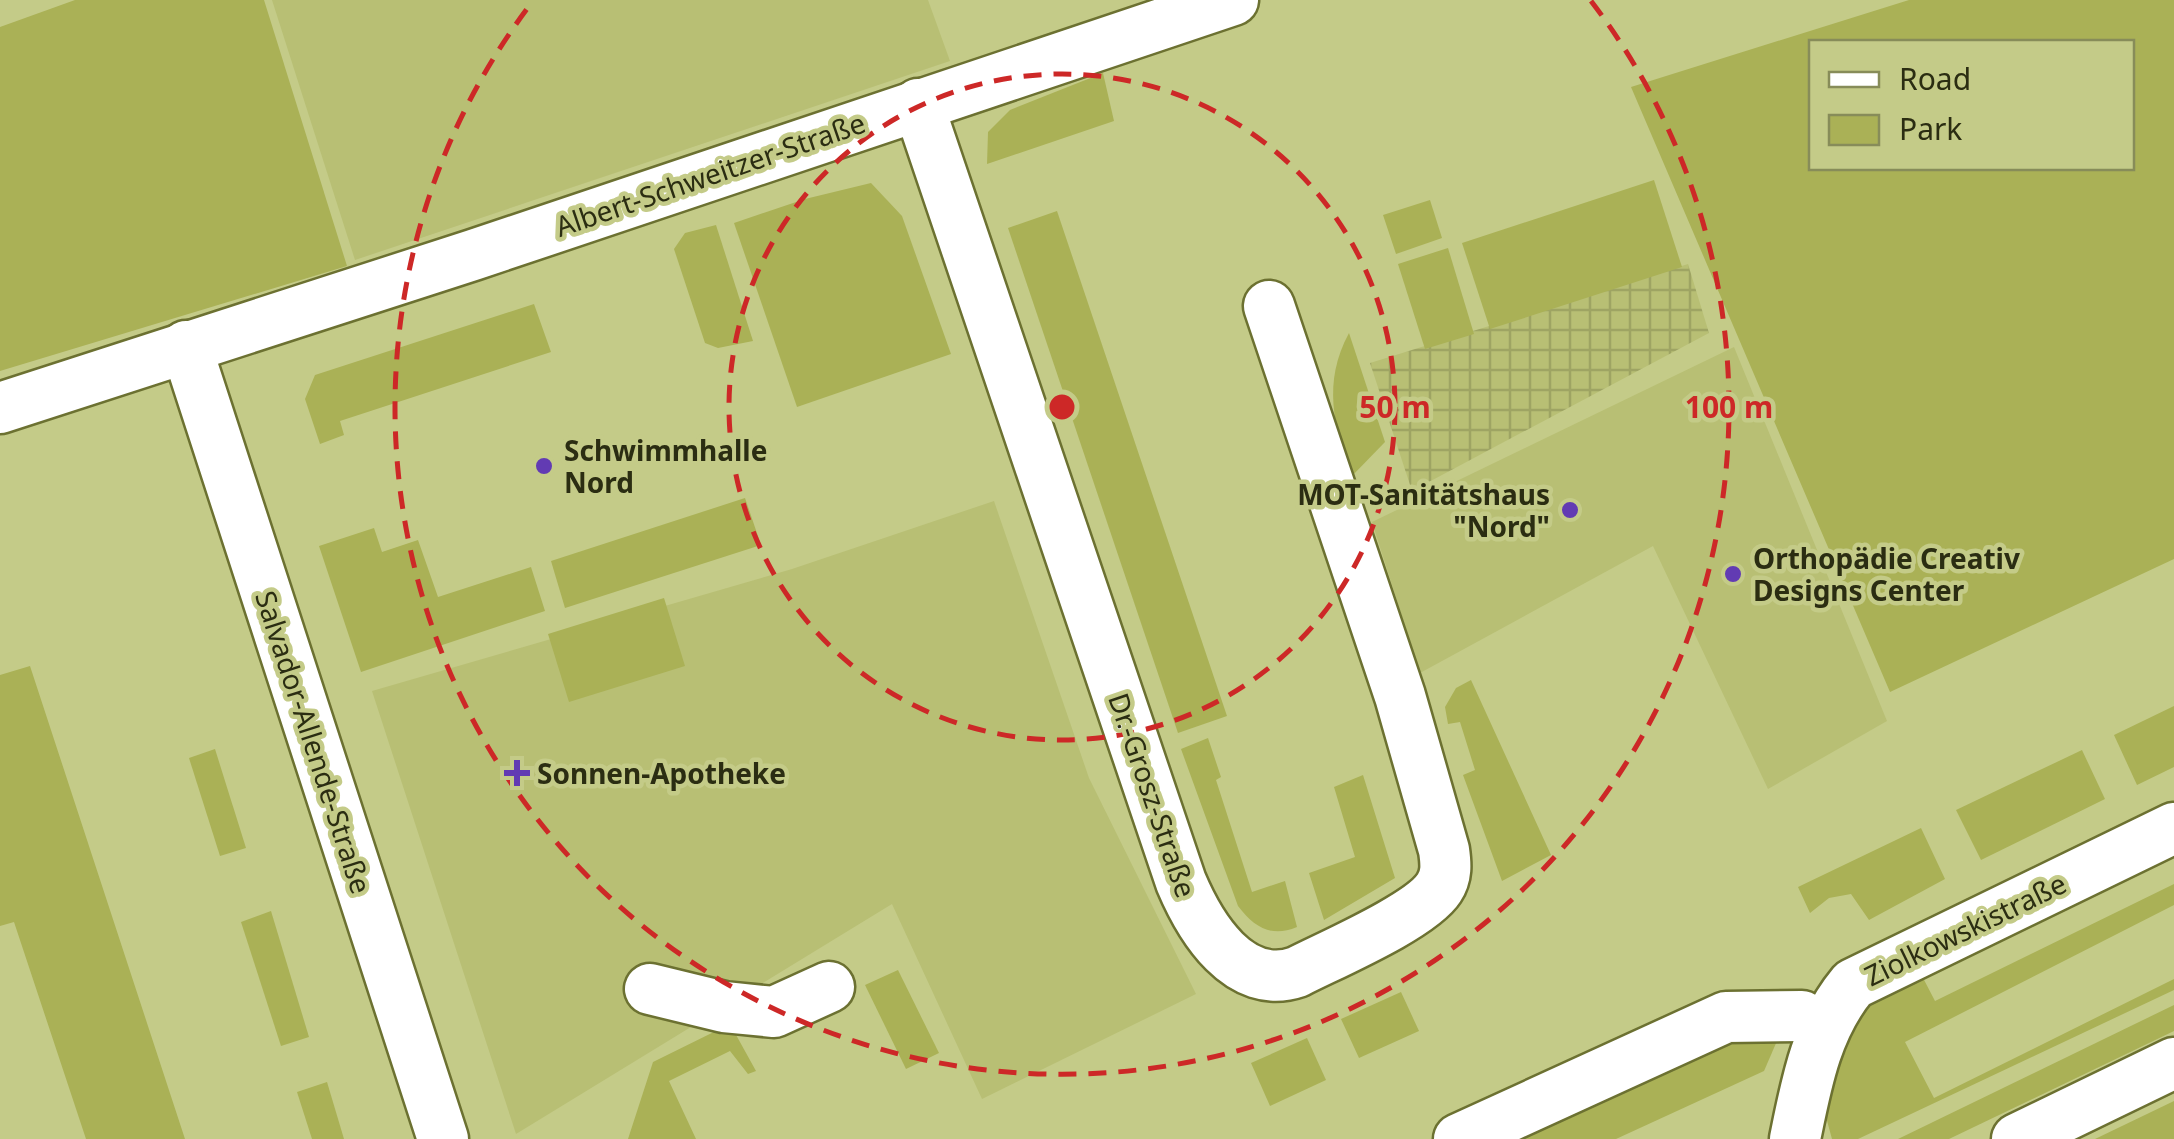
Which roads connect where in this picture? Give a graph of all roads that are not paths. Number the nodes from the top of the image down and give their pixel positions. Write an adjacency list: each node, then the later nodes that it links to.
1 (1233, 0): 2 (street, Albert-Schweitzer-Straße)
2 (918, 104): 3 (street, Dr.-Grosz-Straße); 4 (street, Albert-Schweitzer-Straße)
3 (1269, 306)
4 (186, 346): 5 (street, Albert-Schweitzer-Straße); 11 (street, Salvador-Allende-Straße)
5 (0, 408)
6 (2174, 828): 13 (street, Ziolkowskistraße)
7 (829, 987): 8 (street)
8 (650, 990)
9 (1802, 1016): 12 (street)
10 (2174, 1063): 14 (street)
11 (443, 1139)
12 (1460, 1139)
13 (1795, 1139)
14 (2017, 1139)

